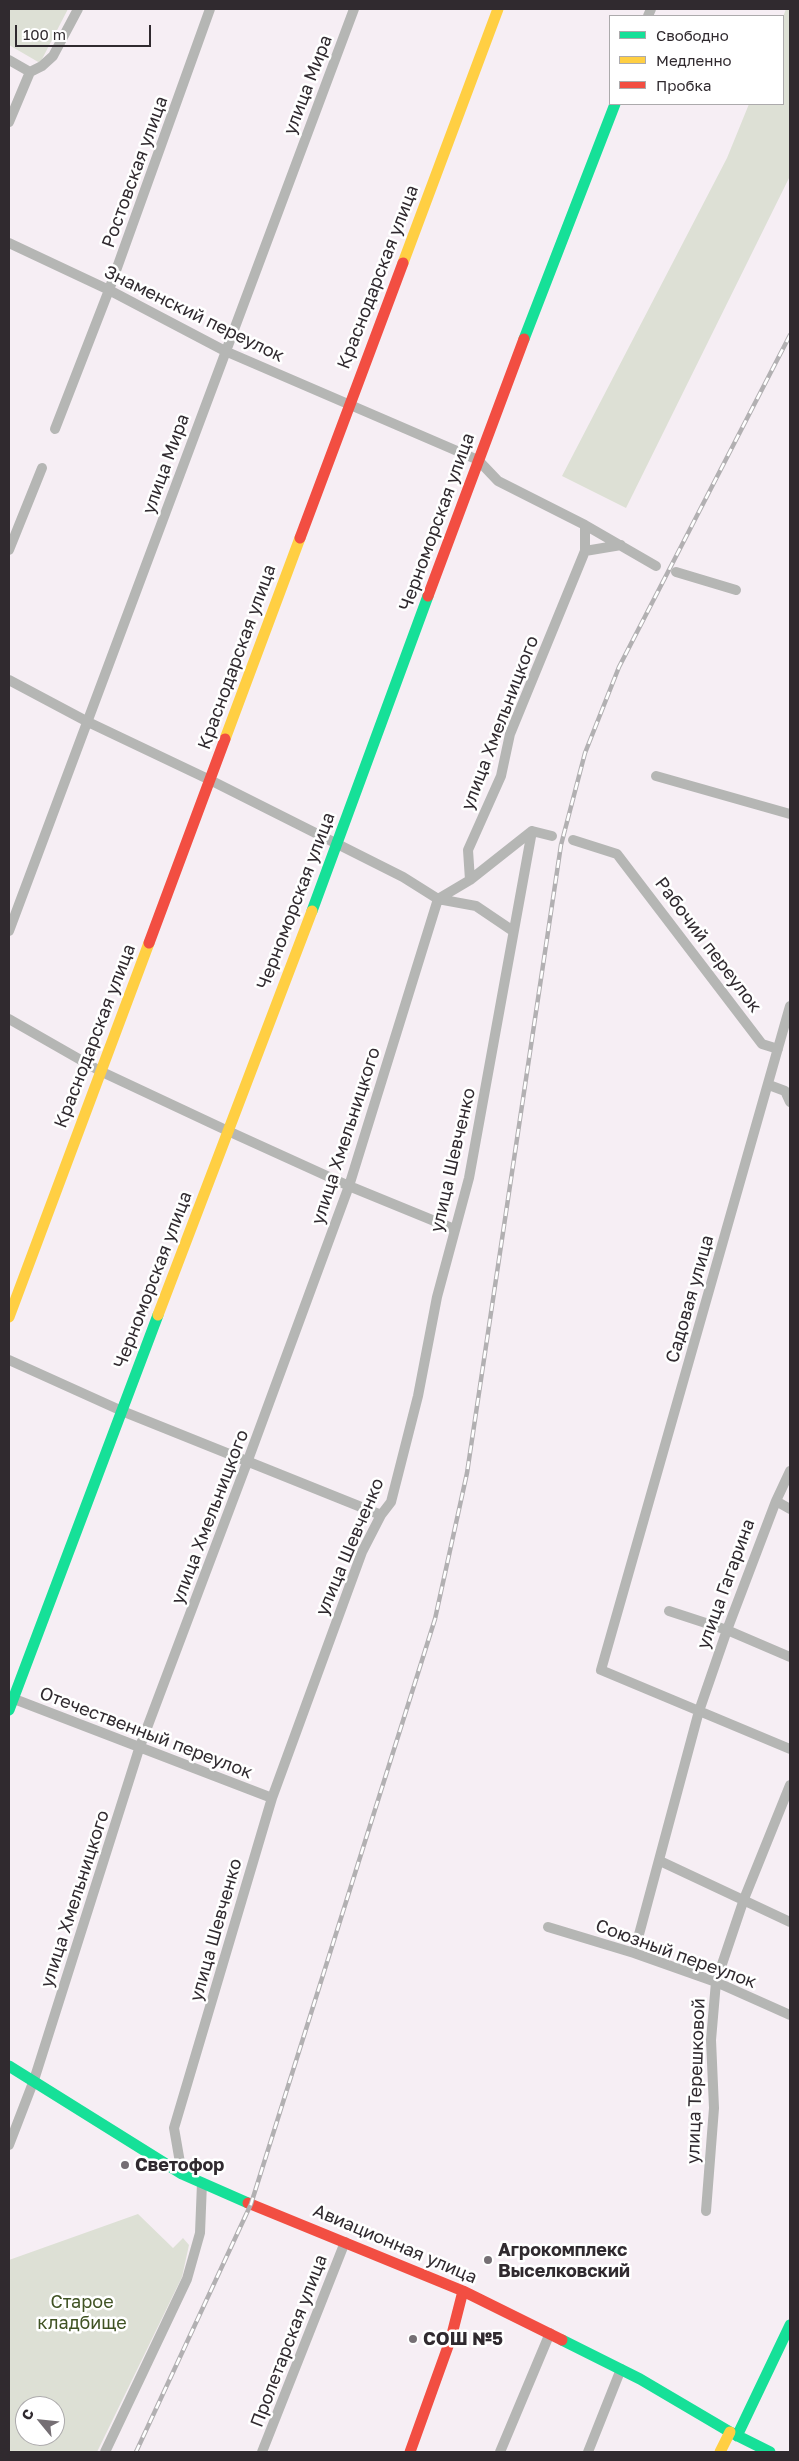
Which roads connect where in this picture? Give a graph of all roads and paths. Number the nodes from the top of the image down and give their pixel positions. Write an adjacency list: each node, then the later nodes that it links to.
1 (78, 9): 6 (street)
2 (210, 9): 11 (street, Ростовская улица)
3 (354, 9): 12 (street, улица Мира)
4 (498, 9): 13 (street, Краснодарская улица)
5 (9, 60): 6 (street)
6 (30, 72): 8 (street)
7 (615, 105): 15 (street, Черноморская улица)
8 (11, 109): 9 (street)
9 (9, 122)
10 (9, 243): 11 (street, Знаменский переулок)
11 (109, 290): 12 (street, Знаменский переулок); 14 (street, Ростовская улица)
12 (225, 351): 13 (street, Знаменский переулок); 25 (street, улица Мира)
13 (349, 404): 15 (street, Знаменский переулок); 27 (street, Краснодарская улица)
14 (55, 429)
15 (478, 460): 17 (street, Знаменский переулок); 32 (street, Черноморская улица)
16 (42, 468): 19 (street)
17 (585, 525): 18 (street, Знаменский переулок); 20 (street, улица Хмельницкого)
18 (622, 545): 20 (street); 21 (street, Знаменский переулок)
19 (9, 550)
20 (585, 551): 33 (street, улица Хмельницкого)
21 (656, 566)
22 (676, 572): 23 (street)
23 (736, 590)
24 (9, 680): 25 (street)
25 (88, 722): 27 (street); 35 (street, улица Мира)
26 (656, 776): 28 (street)
27 (210, 780): 32 (street); 40 (street, Краснодарская улица)
28 (790, 814)
29 (532, 831): 30 (street); 33 (street); 36 (street, улица Шевченко)
30 (552, 836)
31 (573, 840): 39 (street, Рабочий переулок)
32 (337, 844): 34 (street); 43 (street, Черноморская улица)
33 (470, 880): 34 (street)
34 (438, 899): 36 (street); 44 (street, улица Хмельницкого)
35 (9, 931)
36 (513, 931): 45 (street, улица Шевченко)
37 (790, 1006): 39 (street, Садовая улица)
38 (9, 1019): 40 (street)
39 (778, 1049): 41 (street, Садовая улица)
40 (100, 1071): 43 (street); 46 (street, Краснодарская улица)
41 (769, 1085): 42 (street); 59 (street, Садовая улица)
42 (790, 1102)
43 (228, 1131): 44 (street); 48 (street, Черноморская улица)
44 (349, 1186): 45 (street); 49 (street, улица Хмельницкого)
45 (454, 1229): 53 (street, улица Шевченко)
46 (9, 1317)
47 (9, 1360): 48 (street)
48 (122, 1411): 49 (street); 57 (street, Черноморская улица)
49 (248, 1460): 53 (street); 60 (street, улица Хмельницкого)
50 (790, 1471): 51 (street, улица Гагарина)
51 (776, 1501): 52 (street); 55 (street, улица Гагарина)
52 (790, 1509)
53 (381, 1515): 63 (street, улица Шевченко)
54 (669, 1611): 55 (street)
55 (727, 1630): 56 (street); 59 (street, улица Гагарина)
56 (790, 1657)
57 (11, 1698): 58 (street, Черноморская улица); 60 (street, Отечественный переулок)
58 (9, 1710)
59 (699, 1711): 61 (street); 64 (street, улица Гагарина)
60 (139, 1749): 63 (street, Отечественный переулок); 72 (street, улица Хмельницкого)
61 (790, 1749)
62 (790, 1785): 65 (street, улица Терешковой)
63 (272, 1798): 74 (street, улица Шевченко)
64 (660, 1861): 65 (street); 68 (street, улица Гагарина)
65 (744, 1899): 66 (street); 69 (street, улица Терешковой)
66 (790, 1922)
67 (548, 1927): 68 (street, Союзный переулок)
68 (634, 1953): 69 (street, Союзный переулок)
69 (716, 1982): 70 (street, Союзный переулок); 76 (street, улица Терешковой)
70 (790, 2015)
71 (9, 2066): 72 (street, Авиационная улица)
72 (34, 2080): 73 (street, улица Хмельницкого); 74 (street, Авиационная улица)
73 (9, 2144)
74 (182, 2174): 75 (street, Авиационная улица)
75 (202, 2183): 77 (street, Авиационная улица); 83 (street)
76 (706, 2211)
77 (345, 2242): 78 (street, Авиационная улица); 84 (street, Пролетарская улица)
78 (463, 2291): 80 (street, Авиационная улица); 85 (street)
79 (790, 2325): 82 (street)
80 (550, 2333): 81 (street, Авиационная улица); 86 (street)
81 (621, 2369): 82 (street, Авиационная улица); 87 (street)
82 (733, 2434): 88 (street); 89 (street, Авиационная улица)
83 (104, 2452)
84 (262, 2452)
85 (410, 2452)
86 (500, 2452)
87 (588, 2452)
88 (720, 2452)
89 (770, 2452)

